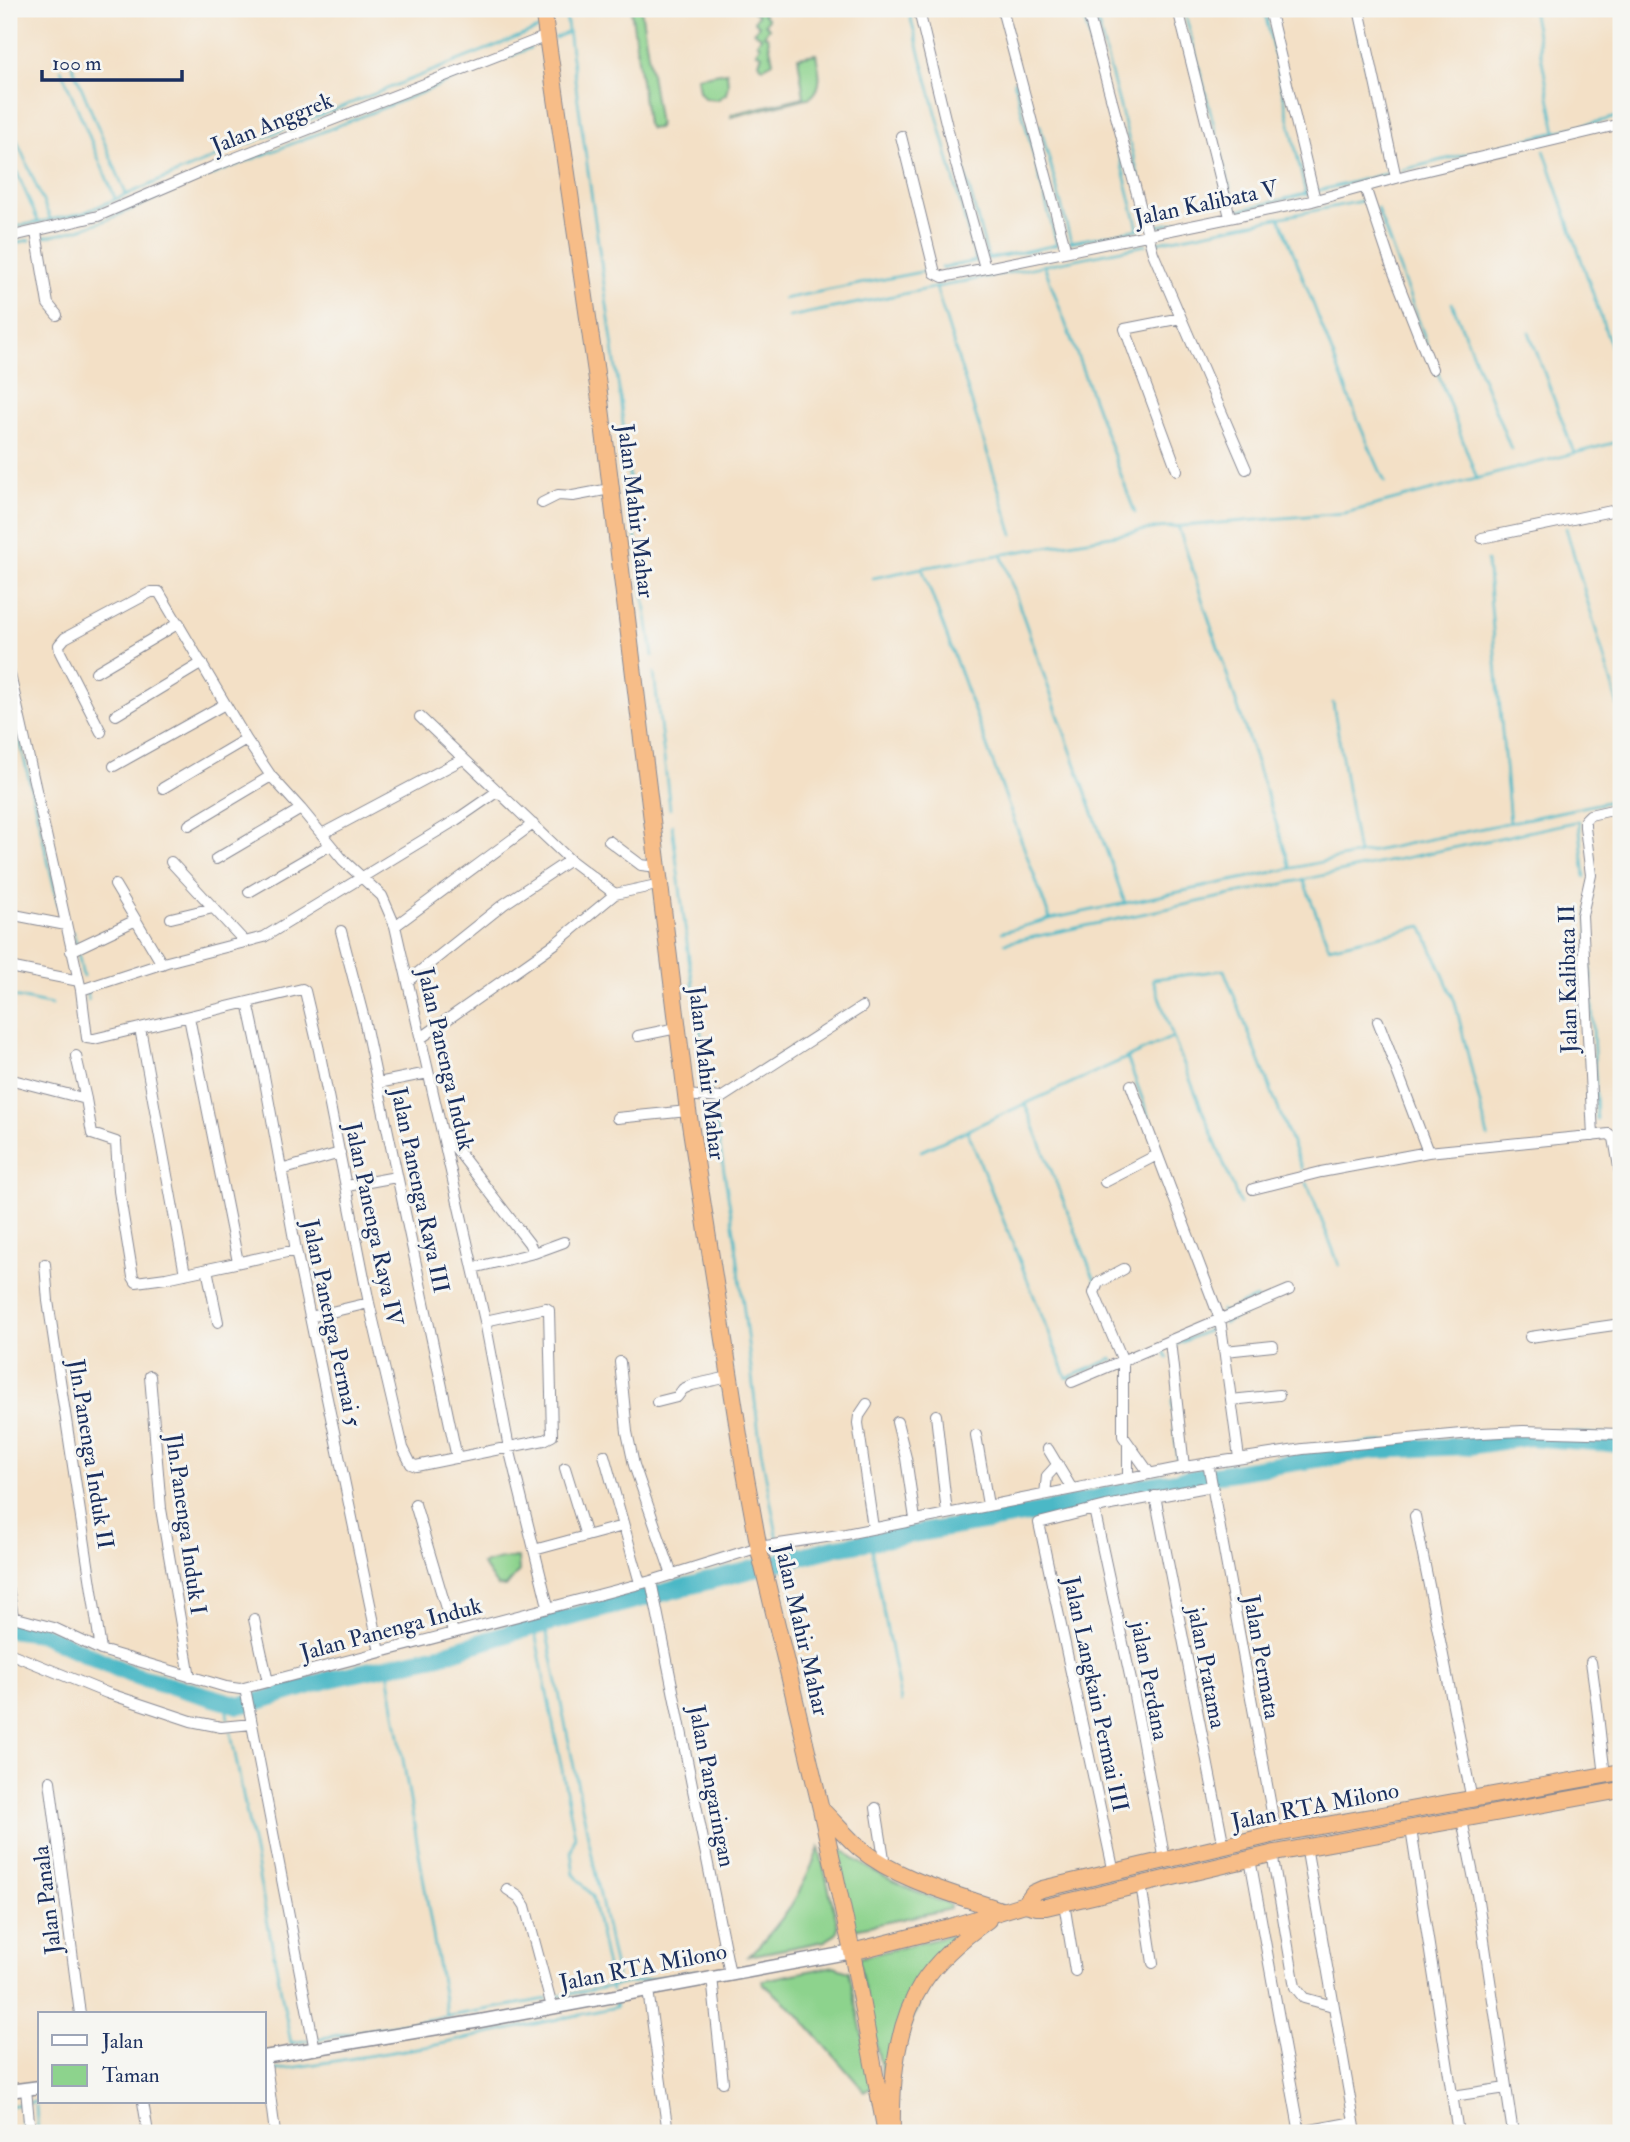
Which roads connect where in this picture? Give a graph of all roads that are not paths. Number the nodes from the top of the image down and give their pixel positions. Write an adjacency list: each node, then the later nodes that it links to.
1 (544, 9): 8 (highway, Jalan Mahir Mahar)
2 (1002, 9): 18 (street)
3 (1087, 9): 17 (street)
4 (1178, 9): 14 (street)
5 (1269, 9): 13 (street)
6 (1359, 9): 11 (street)
7 (919, 11): 19 (street)
8 (547, 36): 15 (street, Jalan Anggrek); 25 (highway, Jalan Mahir Mahar)
9 (1621, 124): 11 (street, Jalan Kalibata V)
10 (901, 136): 19 (street, Jalan Kalibata V)
11 (1396, 178): 12 (street, Jalan Kalibata V)
12 (1365, 187): 13 (street, Jalan Kalibata V); 22 (street)
13 (1315, 200): 14 (street, Jalan Kalibata V)
14 (1230, 217): 17 (street, Jalan Kalibata V)
15 (36, 232): 16 (street, Jalan Anggrek); 20 (street)
16 (9, 237)
17 (1149, 241): 18 (street, Jalan Kalibata V); 21 (street)
18 (1066, 251): 19 (street, Jalan Kalibata V)
19 (985, 268)
20 (57, 315)
21 (1181, 318): 23 (street); 24 (street)
22 (1432, 369)
23 (1245, 469)
24 (1177, 470)
25 (610, 489): 26 (street); 54 (highway, Jalan Mahir Mahar)
26 (542, 503)
27 (1621, 509): 28 (street)
28 (1482, 538)
29 (179, 623): 30 (street, Jalan Panenga Induk); 32 (street); 37 (street, Jalan Panenga Induk)
30 (202, 663): 34 (street, Jalan Panenga Induk); 35 (street)
31 (9, 670): 33 (street)
32 (96, 672)
33 (11, 693): 64 (street)
34 (225, 704): 38 (street, Jalan Panenga Induk); 40 (street)
35 (116, 715)
36 (421, 717): 39 (street)
37 (101, 732)
38 (246, 739): 41 (street, Jalan Panenga Induk); 42 (street)
39 (463, 759): 43 (street); 48 (street)
40 (114, 766)
41 (271, 776): 45 (street, Jalan Panenga Induk); 47 (street)
42 (163, 788)
43 (498, 791): 46 (street); 55 (street)
44 (1621, 808): 90 (street, Jalan Kalibata II)
45 (301, 809): 48 (street, Jalan Panenga Induk); 51 (street)
46 (533, 824): 52 (street); 65 (street)
47 (189, 825)
48 (322, 834): 50 (street, Jalan Panenga Induk)
49 (609, 841): 54 (street)
50 (330, 845): 55 (street, Jalan Panenga Induk); 58 (street)
51 (216, 859)
52 (570, 860): 59 (street); 71 (street)
53 (171, 862): 60 (street)
54 (659, 867): 56 (highway, Jalan Mahir Mahar)
55 (362, 877): 65 (street, Jalan Panenga Induk); 67 (street)
56 (661, 884): 59 (street); 78 (highway, Jalan Mahir Mahar)
57 (115, 885): 63 (street)
58 (249, 892)
59 (615, 894): 80 (street)
60 (213, 908): 62 (street); 67 (street)
61 (9, 914): 64 (street)
62 (171, 918)
63 (136, 920): 68 (street); 69 (street)
64 (66, 925): 68 (street)
65 (396, 926): 71 (street, Jalan Panenga Induk)
66 (341, 930): 84 (street, Jalan Panenga Raya III)
67 (245, 942): 69 (street)
68 (71, 951): 72 (street)
69 (162, 964): 72 (street)
70 (9, 967): 72 (street)
71 (409, 980): 80 (street, Jalan Panenga Induk)
72 (80, 986): 77 (street)
73 (248, 1002): 75 (street); 92 (street, Jalan Panenga Raya IV); 94 (street, Jalan Panenga Permai 5)
74 (862, 1007): 87 (street)
75 (189, 1017): 77 (street); 103 (street)
76 (1378, 1021): 91 (street)
77 (141, 1028): 108 (street)
78 (677, 1028): 79 (street); 87 (highway, Jalan Mahir Mahar)
79 (638, 1036)
80 (421, 1038): 82 (street, Jalan Panenga Induk)
81 (76, 1056): 86 (street)
82 (428, 1073): 84 (street); 89 (street, Jalan Panenga Induk)
83 (9, 1079): 86 (street)
84 (378, 1083): 95 (street, Jalan Panenga Raya III)
85 (1131, 1085): 93 (street)
86 (86, 1099): 108 (street)
87 (687, 1103): 88 (street); 123 (highway, Jalan Mahir Mahar)
88 (617, 1118)
89 (442, 1130): 102 (street); 105 (street, Jalan Panenga Induk)
90 (1592, 1136): 91 (street); 96 (street)
91 (1428, 1152): 99 (street)
92 (340, 1153): 94 (street); 98 (street, Jalan Panenga Raya IV)
93 (1157, 1155): 97 (street); 112 (street)
94 (281, 1170): 101 (street, Jalan Panenga Permai 5)
95 (396, 1177): 98 (street); 137 (street, Jalan Panenga Raya III)
96 (1621, 1179)
97 (1105, 1182)
98 (347, 1186): 110 (street, Jalan Panenga Raya IV)
99 (1252, 1189)
100 (564, 1241): 102 (street)
101 (296, 1250): 103 (street); 111 (street, Jalan Panenga Permai 5)
102 (534, 1253): 105 (street)
103 (237, 1262): 106 (street)
104 (45, 1264): 166 (street, Jln.Panenga Induk II)
105 (473, 1268): 113 (street, Jalan Panenga Induk)
106 (207, 1269): 108 (street); 114 (street)
107 (1124, 1269): 120 (street)
108 (185, 1274)
109 (1289, 1290): 112 (street)
110 (369, 1303): 111 (street); 137 (street, Jalan Panenga Raya IV)
111 (310, 1317): 167 (street, Jalan Panenga Permai 5)
112 (1220, 1319): 117 (street); 119 (street)
113 (485, 1321): 134 (street, Jalan Panenga Induk); 134 (street)
114 (218, 1322)
115 (1621, 1324): 116 (street)
116 (1530, 1337)
117 (1170, 1340): 120 (street); 140 (street)
118 (1273, 1346): 119 (street)
119 (1225, 1351): 126 (street)
120 (1123, 1361): 124 (street); 133 (street)
121 (620, 1362): 159 (street)
122 (150, 1376): 170 (street, Jln.Panenga Induk I)
123 (729, 1377): 127 (street); 158 (highway, Jalan Mahir Mahar)
124 (1072, 1382)
125 (1279, 1395): 126 (street)
126 (1231, 1400): 138 (street)
127 (657, 1402)
128 (867, 1404): 155 (street)
129 (936, 1415): 151 (street)
130 (897, 1422): 153 (street)
131 (1621, 1434): 138 (street)
132 (976, 1435): 149 (street)
133 (1128, 1446): 142 (street); 144 (street)
134 (509, 1448): 137 (street); 157 (street, Jalan Panenga Induk)
135 (1048, 1448): 139 (street)
136 (604, 1455): 154 (street, Jalan Pangaringan)
137 (457, 1458)
138 (1239, 1458): 143 (street)
139 (1058, 1464): 145 (street); 146 (street)
140 (1184, 1467): 142 (street, Jalan Panenga Induk); 143 (street, Jalan Panenga Induk)
141 (565, 1468): 156 (street)
142 (1150, 1474): 144 (street, Jalan Panenga Induk)
143 (1210, 1476): 147 (street); 184 (street, Jalan Permata)
144 (1128, 1478): 145 (street, Jalan Panenga Induk)
145 (1072, 1489): 146 (street, Jalan Panenga Induk)
146 (1045, 1494): 149 (street, Jalan Panenga Induk)
147 (1155, 1496): 150 (street); 186 (street, jalan Pratama)
148 (415, 1504): 165 (street)
149 (988, 1505): 151 (street, Jalan Panenga Induk)
150 (1094, 1508): 189 (street, jalan Perdana); 191 (street, Jalan Langkain Permai III)
151 (947, 1513): 153 (street, Jalan Panenga Induk)
152 (1415, 1516): 177 (street)
153 (915, 1519): 155 (street, Jalan Panenga Induk)
154 (623, 1526): 156 (street); 160 (street, Jalan Pangaringan)
155 (873, 1528): 158 (street, Jalan Panenga Induk)
156 (586, 1536): 157 (street)
157 (534, 1550): 162 (street, Jalan Panenga Induk)
158 (759, 1550): 159 (street, Jalan Panenga Induk); 180 (highway, Jalan Mahir Mahar)
159 (672, 1575): 160 (street, Jalan Panenga Induk)
160 (648, 1584): 162 (street, Jalan Panenga Induk); 200 (street, Jalan Pangaringan)
161 (9, 1593): 163 (street)
162 (548, 1606): 165 (street, Jalan Panenga Induk)
163 (11, 1616): 166 (street)
164 (254, 1619): 171 (street)
165 (453, 1632): 167 (street, Jalan Panenga Induk)
166 (101, 1650): 170 (street)
167 (380, 1652): 171 (street, Jalan Panenga Induk)
168 (9, 1653): 173 (street)
169 (1591, 1662): 174 (street)
170 (190, 1677): 172 (street)
171 (268, 1682): 172 (street, Jalan Panenga Induk)
172 (245, 1691): 173 (street)
173 (251, 1724): 206 (street)
174 (1613, 1774): 177 (highway, Jalan RTA Milono)
175 (50, 1781): 205 (street, Jalan Panala)
176 (1621, 1790): 181 (highway, Jalan RTA Milono)
177 (1472, 1800): 178 (highway, Jalan RTA Milono)
178 (1441, 1805): 182 (highway); 184 (highway, Jalan RTA Milono)
179 (876, 1808): 190 (street)
180 (821, 1809): 190 (highway); 197 (highway, Jalan Mahir Mahar)
181 (1462, 1820): 182 (highway, Jalan RTA Milono); 211 (street)
182 (1444, 1823): 183 (highway, Jalan RTA Milono)
183 (1410, 1829): 185 (highway, Jalan RTA Milono); 214 (street)
184 (1276, 1834): 186 (highway, Jalan RTA Milono)
185 (1306, 1846): 187 (highway, Jalan RTA Milono); 203 (street)
186 (1224, 1847): 189 (highway, Jalan RTA Milono)
187 (1272, 1853): 188 (highway, Jalan RTA Milono); 203 (street)
188 (1250, 1859): 192 (highway, Jalan RTA Milono); 223 (street)
189 (1165, 1861): 191 (highway, Jalan RTA Milono)
190 (885, 1865): 196 (highway)
191 (1114, 1873): 194 (highway, Jalan RTA Milono)
192 (1141, 1884): 195 (highway, Jalan RTA Milono); 198 (street)
193 (507, 1889): 204 (street)
194 (1025, 1903): 195 (highway, Jalan RTA Milono); 196 (highway, Jalan RTA Milono)
195 (1064, 1903): 199 (street)
196 (1001, 1910): 197 (highway, Jalan RTA Milono); 222 (highway)
197 (852, 1952): 200 (street, Jalan RTA Milono); 221 (highway, Jalan Mahir Mahar)
198 (1153, 1963)
199 (1075, 1971)
200 (730, 1974): 201 (street, Jalan RTA Milono)
201 (712, 1977): 202 (street, Jalan RTA Milono); 209 (street)
202 (648, 1990): 204 (street, Jalan RTA Milono); 220 (street)
203 (1333, 2006): 216 (street)
204 (552, 2007): 206 (street, Jalan RTA Milono)
205 (80, 2012)
206 (315, 2050): 207 (street, Jalan RTA Milono)
207 (266, 2057)
208 (266, 2071): 219 (street)
209 (723, 2082)
210 (38, 2087): 212 (street)
211 (1506, 2088): 214 (street); 225 (street)
212 (26, 2089): 213 (street); 217 (street)
213 (9, 2091)
214 (1453, 2096): 224 (street)
215 (143, 2104): 218 (street)
216 (1355, 2128): 223 (street)
217 (30, 2133)
218 (148, 2133)
219 (275, 2133)
220 (668, 2133)
221 (886, 2133)
222 (892, 2133)
223 (1300, 2133)
224 (1458, 2133)
225 (1513, 2133)

